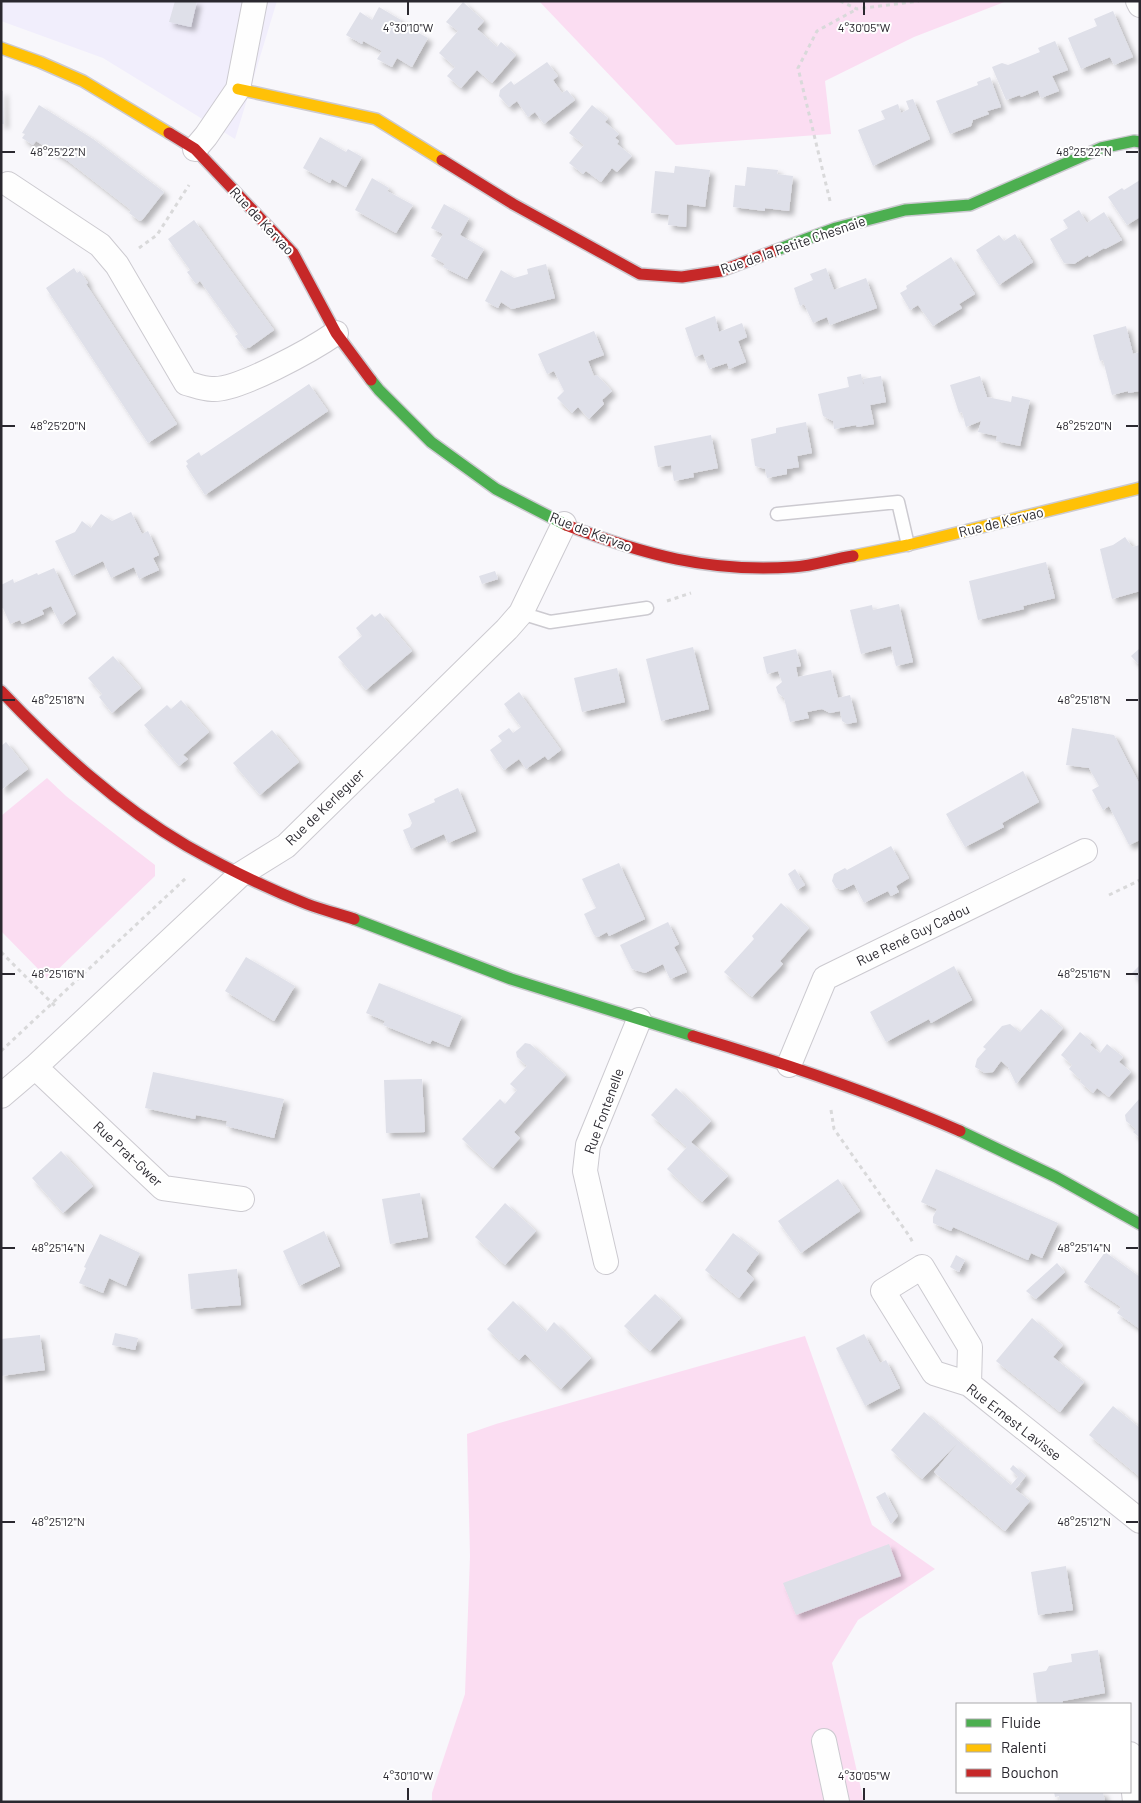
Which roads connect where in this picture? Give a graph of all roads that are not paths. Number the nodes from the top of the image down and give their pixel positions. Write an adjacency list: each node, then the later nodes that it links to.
1 (254, 1): 5 (street)
2 (1138, 1): 3 (street)
3 (1140, 5)
4 (1, 48): 7 (street, Rue de Kervao)
5 (238, 89): 6 (street, Rue de la Petite Chesnaie); 7 (street)
6 (1140, 142)
7 (195, 149): 9 (street, Rue de Kervao)
8 (8, 184): 9 (street)
9 (336, 333): 12 (street, Rue de Kervao)
10 (1140, 488): 13 (street, Rue de Kervao)
11 (777, 514): 13 (lane)
12 (564, 524): 13 (street, Rue de Kervao); 15 (street, Rue de Kerleguer)
13 (908, 545)
14 (647, 608): 15 (lane)
15 (521, 613): 18 (street, Rue de Kerleguer)
16 (1, 691): 18 (street)
17 (1085, 851): 20 (street, Rue René Guy Cadou)
18 (241, 874): 19 (street); 21 (street, Rue de Kerleguer)
19 (639, 1020): 20 (street); 25 (street, Rue Fontenelle)
20 (789, 1065): 24 (street)
21 (35, 1067): 22 (street, Rue de Kerleguer); 23 (street, Rue Prat-Gwer)
22 (1, 1096)
23 (242, 1199)
24 (1140, 1224)
25 (606, 1262)
26 (969, 1384): 26 (street, Rue Ernest Lavisse); 27 (street, Rue Ernest Lavisse)
27 (1140, 1521)
28 (824, 1740): 30 (street)
29 (1131, 1766): 31 (street)
30 (837, 1802)
31 (1134, 1802)

